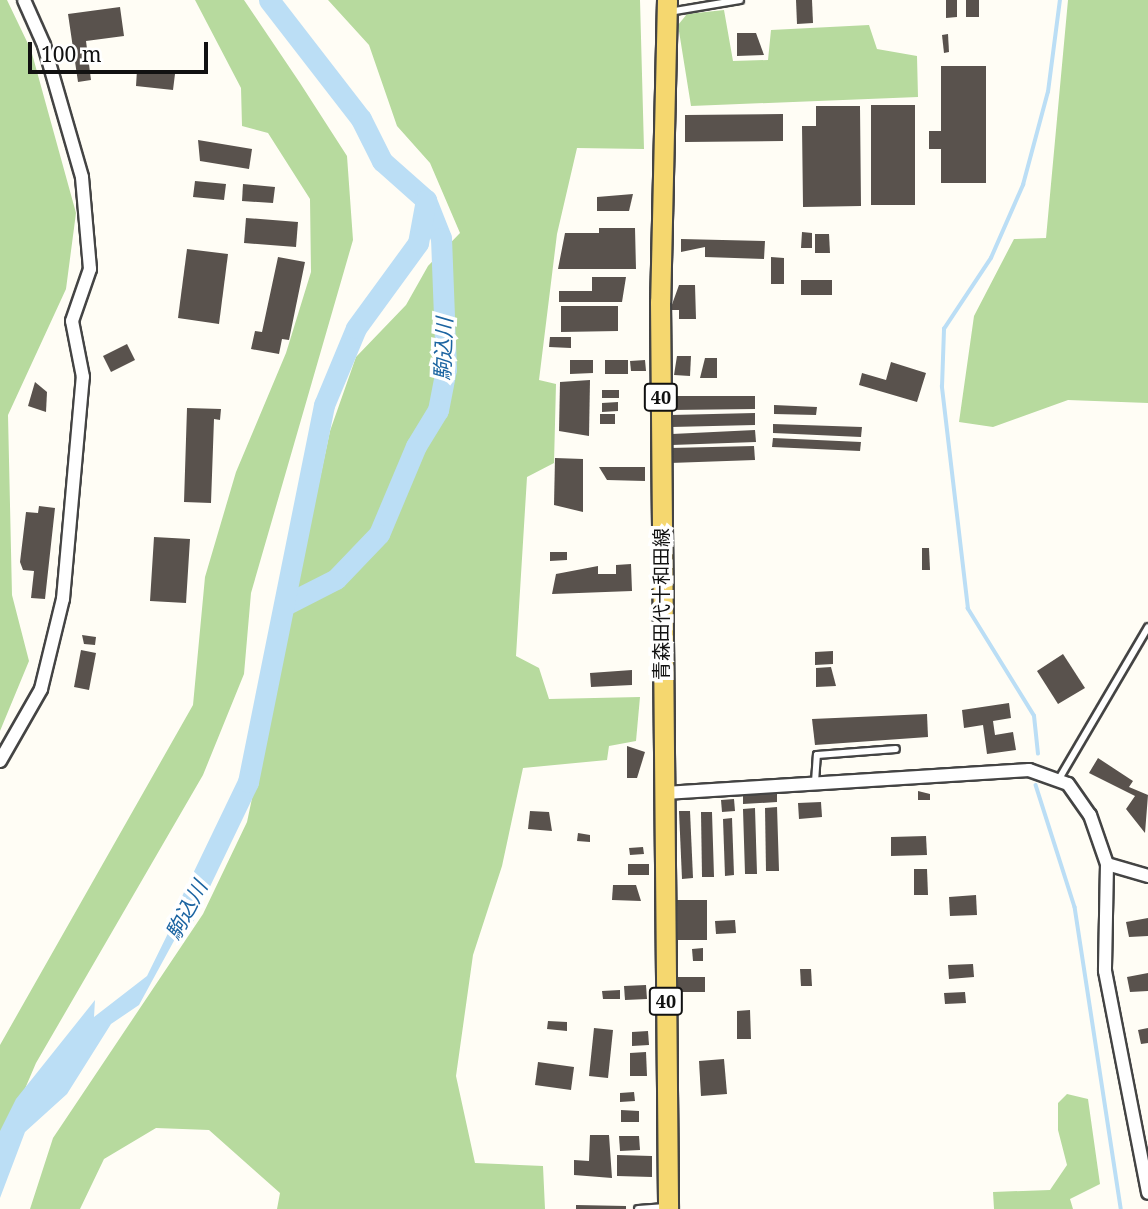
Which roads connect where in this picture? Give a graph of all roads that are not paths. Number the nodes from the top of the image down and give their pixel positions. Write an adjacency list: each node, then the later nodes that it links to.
1 (23, 0): 6 (street)
2 (740, 0): 3 (lane)
3 (667, 6): 9 (main road, 青森田代十和田線 / 40)
4 (1148, 627): 7 (lane)
5 (896, 749): 8 (lane)
6 (0, 761)
7 (1059, 779): 8 (street); 10 (street)
8 (815, 782): 9 (street)
9 (665, 793): 14 (main road, 青森田代十和田線 / 40)
10 (1107, 864): 11 (street); 12 (street)
11 (1148, 876)
12 (1142, 1129): 13 (street)
13 (1148, 1193)
14 (668, 1208): 15 (lane)
15 (638, 1209)

